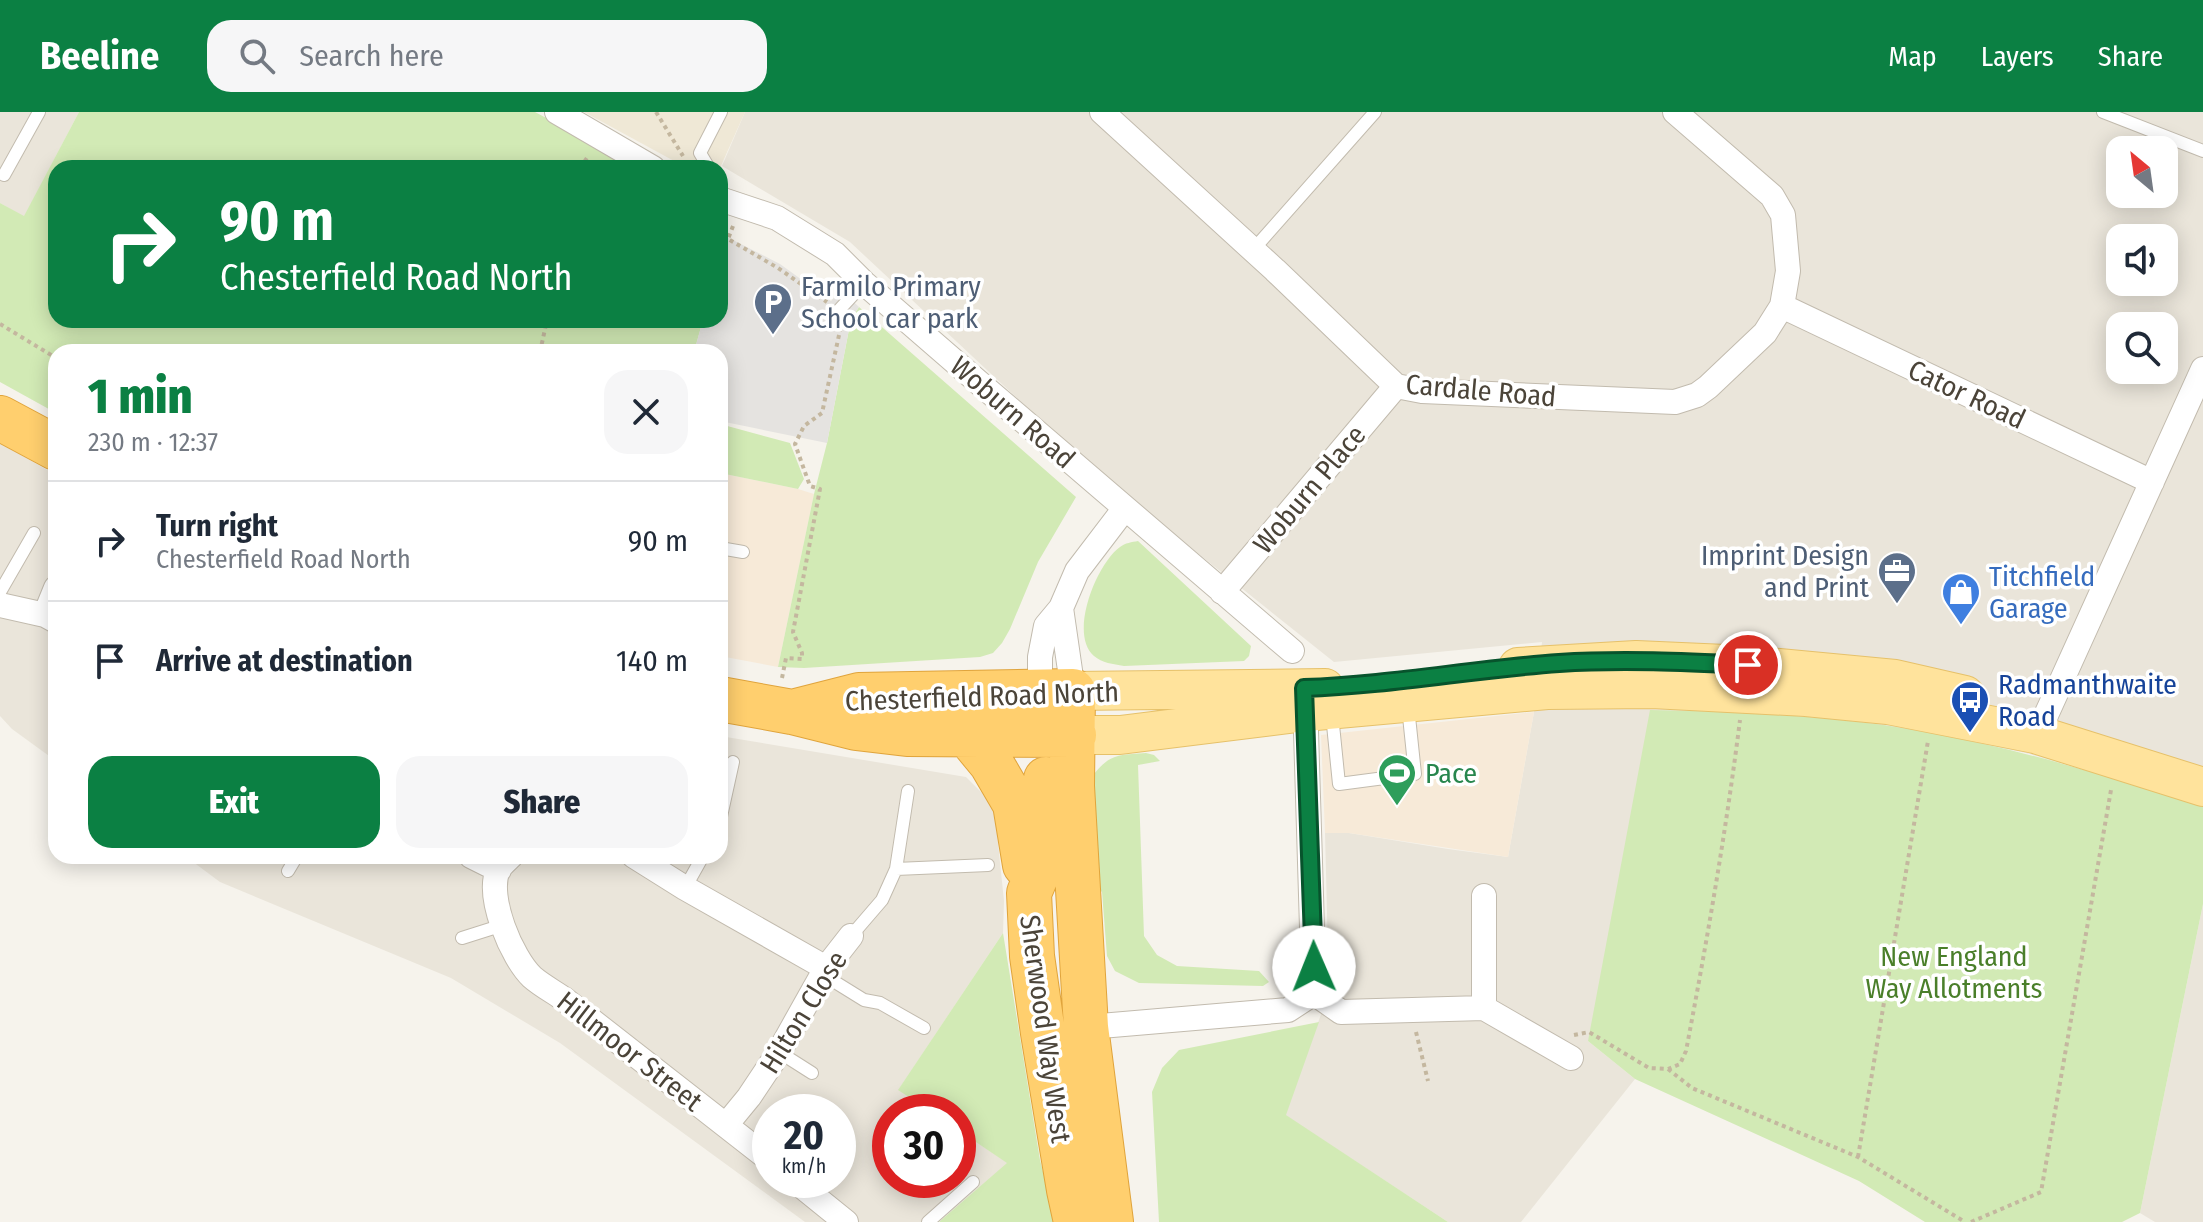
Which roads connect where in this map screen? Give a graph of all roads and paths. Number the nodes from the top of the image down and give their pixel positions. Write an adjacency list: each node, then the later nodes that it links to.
1 (39, 112): 13 (lane)
2 (557, 112): 11 (street)
3 (656, 112): 10 (path)
4 (721, 112): 12 (lane)
5 (1102, 112): 15 (street, Cardale Road)
6 (1375, 112): 15 (lane)
7 (1675, 112): 17 (street)
8 (2103, 112): 9 (lane)
9 (2203, 151)
10 (683, 157)
11 (639, 160)
12 (704, 160)
13 (4, 175)
14 (728, 206): 16 (street, Woburn Road); 18 (path)
15 (1253, 250): 22 (street, Cardale Road)
16 (864, 283): 18 (lane); 27 (street, Woburn Road)
17 (1782, 306): 22 (street, Cardale Road); 26 (street, Cator Road)
18 (839, 310): 37 (path)
19 (0, 324): 20 (path)
20 (48, 353)
21 (2203, 369): 23 (street)
22 (1396, 386): 32 (street, Woburn Place)
23 (2194, 413): 26 (street)
24 (0, 418): 25 (highway)
25 (48, 444)
26 (2152, 482): 44 (street)
27 (1125, 508): 32 (street, Woburn Road); 34 (street)
28 (34, 533): 31 (lane)
29 (728, 549): 30 (lane)
30 (743, 552)
31 (0, 592)
32 (1222, 592): 36 (street, Woburn Road)
33 (0, 605): 35 (street)
34 (1061, 608): 42 (street); 42 (street)
35 (48, 617)
36 (1292, 651)
37 (787, 693): 39 (highway); 42 (highway, Chesterfield Road North); 45 (highway, Chesterfield Road North)
38 (1743, 693): 41 (main road, Chesterfield Road North); 43 (main road, Chesterfield Road North); 74 (path)
39 (728, 698)
40 (1318, 699): 41 (main road, Chesterfield Road North); 41 (lane); 42 (main road, Chesterfield Road North); 44 (main road, Chesterfield Road North); 66 (street)
41 (1407, 702)
42 (1058, 713): 45 (highway, Chesterfield Road North); 60 (highway, Sherwood Way West); 69 (highway, Sherwood Way West)
43 (1932, 714): 44 (main road, Chesterfield Road North); 79 (path)
44 (2041, 723): 46 (main road, Chesterfield Road North); 47 (main road, Chesterfield Road North)
45 (968, 735): 60 (highway)
46 (2116, 760): 50 (main road, Chesterfield Road North); 86 (path)
47 (2203, 761)
48 (733, 762): 49 (lane)
49 (728, 785)
50 (2203, 787)
51 (908, 791): 57 (lane)
52 (292, 864): 58 (lane)
53 (505, 864): 62 (street, Hillmoor Street)
54 (647, 864): 59 (street)
55 (698, 864): 59 (lane)
56 (988, 865): 57 (lane)
57 (896, 869): 63 (lane)
58 (288, 871)
59 (685, 888): 65 (street)
60 (1029, 893): 71 (highway, Sherwood Way West)
61 (1484, 896): 67 (street)
62 (504, 928): 64 (lane); 77 (street, Hillmoor Street)
63 (851, 936): 65 (street, Hilton Close)
64 (462, 938)
65 (824, 971): 70 (lane); 72 (street, Hilton Close)
66 (1314, 993): 68 (street); 69 (street)
67 (1484, 1008): 68 (street); 73 (street)
68 (1411, 1010): 76 (path)
69 (1086, 1027): 71 (street); 85 (highway, Sherwood Way West)
70 (924, 1028)
71 (1043, 1033): 84 (highway, Sherwood Way West)
72 (779, 1052): 75 (lane); 77 (street, Hilton Close)
73 (1565, 1054): 74 (path)
74 (1668, 1069): 79 (path)
75 (812, 1073)
76 (1428, 1081)
77 (726, 1125): 78 (street, Hillmoor Street)
78 (752, 1146)
79 (1858, 1157): 86 (path)
80 (816, 1198): 82 (street)
81 (955, 1198): 83 (lane)
82 (846, 1222)
83 (928, 1222)
84 (1076, 1222)
85 (1111, 1222)
86 (1968, 1222)

